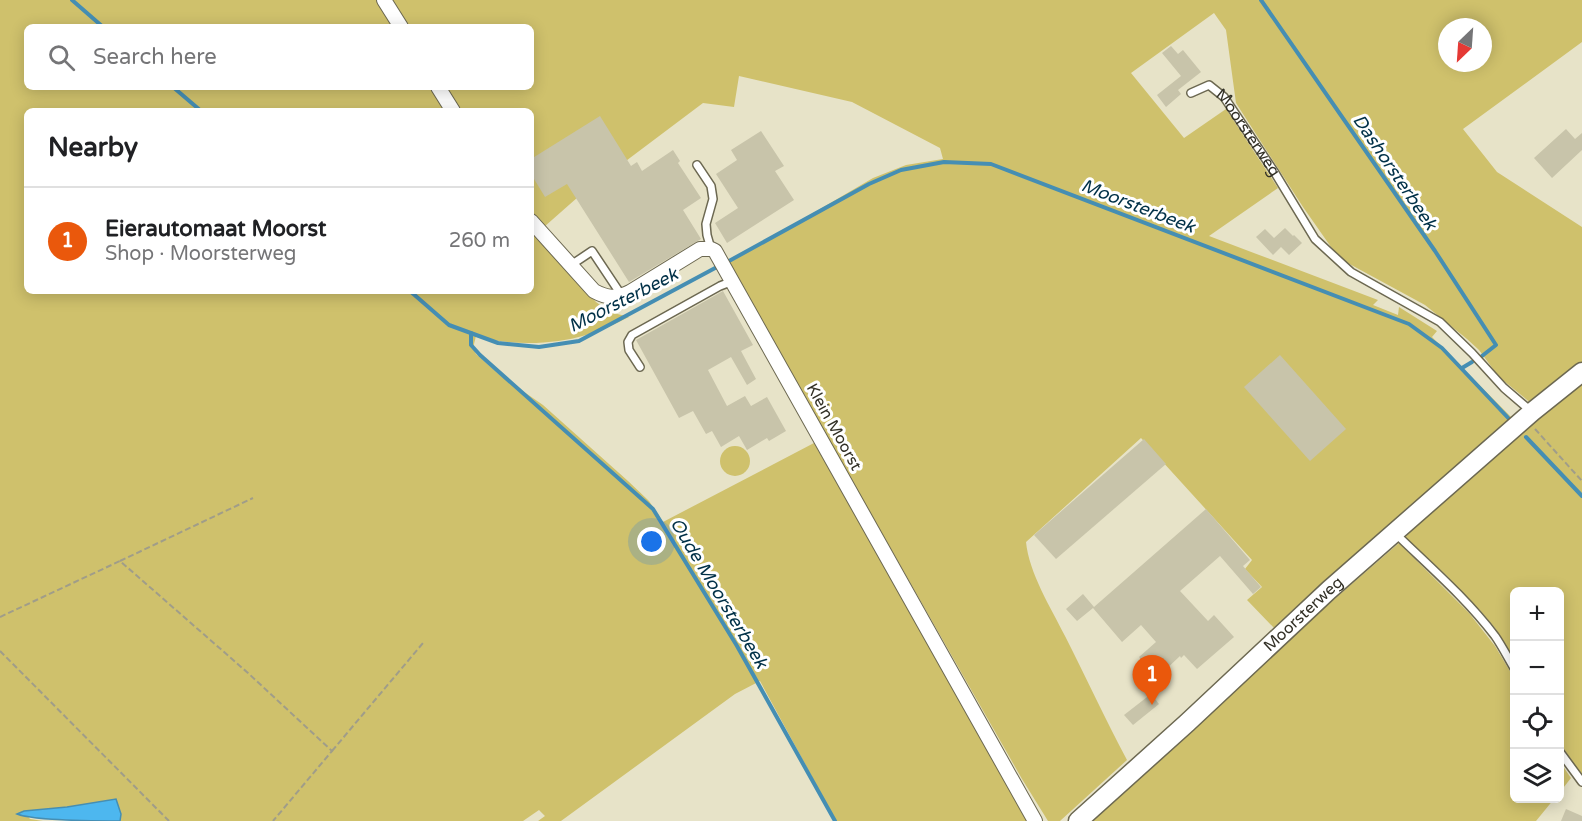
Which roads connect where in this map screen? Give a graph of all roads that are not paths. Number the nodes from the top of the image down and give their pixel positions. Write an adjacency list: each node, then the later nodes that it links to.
1 (384, 0): 2 (street)
2 (399, 24)
3 (440, 90): 5 (street)
4 (1191, 93): 14 (lane, Moorsterweg)
5 (451, 108)
6 (697, 165): 8 (lane)
7 (534, 224): 9 (street)
8 (711, 249): 10 (street, Klein Moorst); 11 (street)
9 (571, 265): 11 (street); 11 (lane)
10 (733, 281): 12 (lane); 19 (street, Klein Moorst)
11 (622, 296)
12 (640, 367)
13 (1582, 372): 14 (street, Moorsterweg)
14 (1528, 415): 15 (street, Moorsterweg)
15 (1394, 532): 16 (lane); 20 (street, Moorsterweg)
16 (1510, 660)
17 (1564, 757): 18 (lane)
18 (1582, 782)
19 (1035, 821)
20 (1078, 821)

